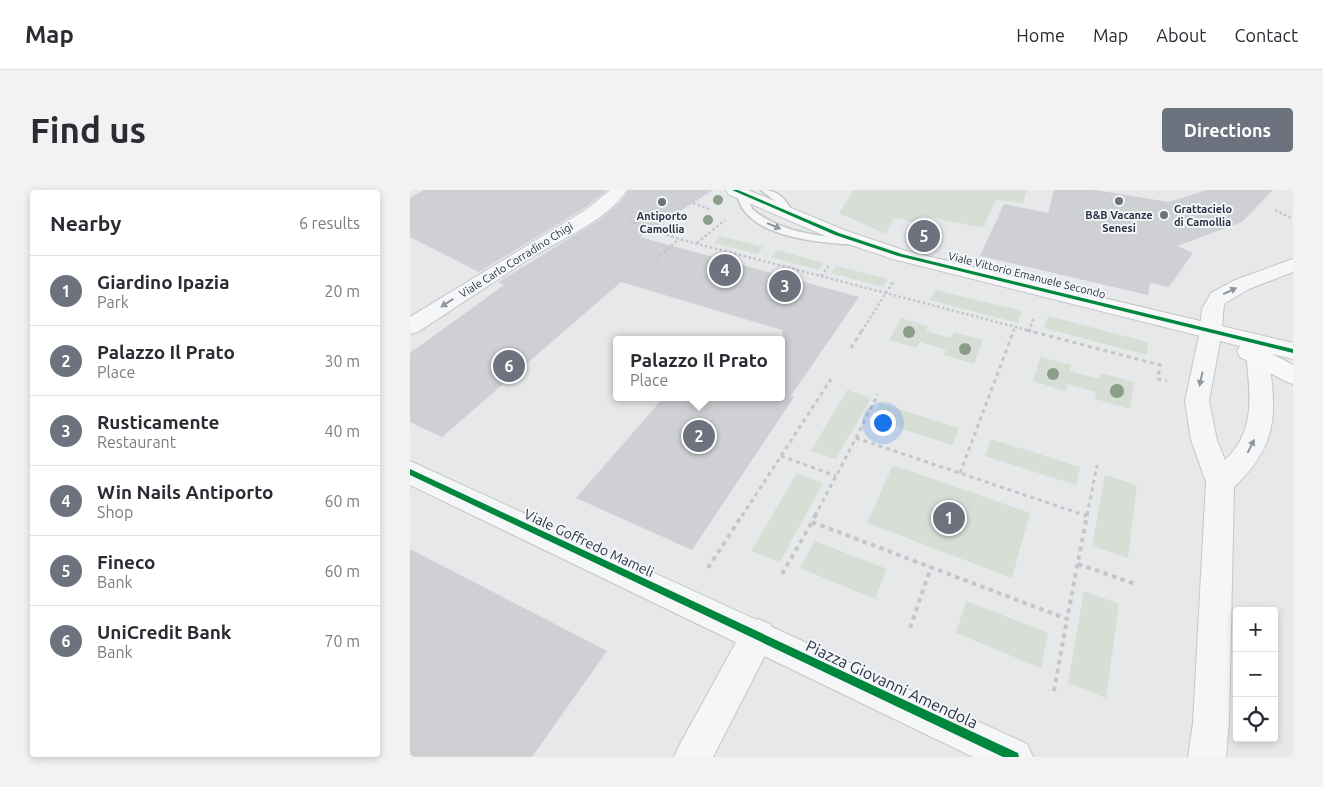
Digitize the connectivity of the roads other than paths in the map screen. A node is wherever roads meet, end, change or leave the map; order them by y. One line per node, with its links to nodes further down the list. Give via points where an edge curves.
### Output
1 (619, 190): 7 (street, Viale Carlo Corradino Chigi, one-way to 7, via 598,208)
2 (766, 190): 4 (lane, via 780,200)
3 (738, 192): 4 (main road, Viale Vittorio Emanuele Secondo); 5 (lane, one-way to 5, via 749,212 767,223 813,239)
4 (790, 215): 5 (main road, Viale Vittorio Emanuele Secondo)
5 (858, 242): 8 (main road, Viale Vittorio Emanuele Secondo)
6 (1293, 265): 8 (street, one-way to 6, via 1212,311 1219,297)
7 (410, 327)
8 (1211, 331): 9 (main road, Viale Vittorio Emanuele Secondo); 13 (street, one-way to 13, via 1197,401 1204,440)
9 (1257, 349): 10 (main road); 11 (main road); 13 (street, one-way to 9, via 1250,450 1260,422)
10 (1293, 351)
11 (1293, 375)
12 (410, 472): 14 (street, Viale Goffredo Mameli)
13 (1220, 482): 17 (street)
14 (758, 636): 15 (street); 16 (street, Piazza Giovanni Amendola)
15 (693, 757)
16 (1014, 757)
17 (1207, 757)

